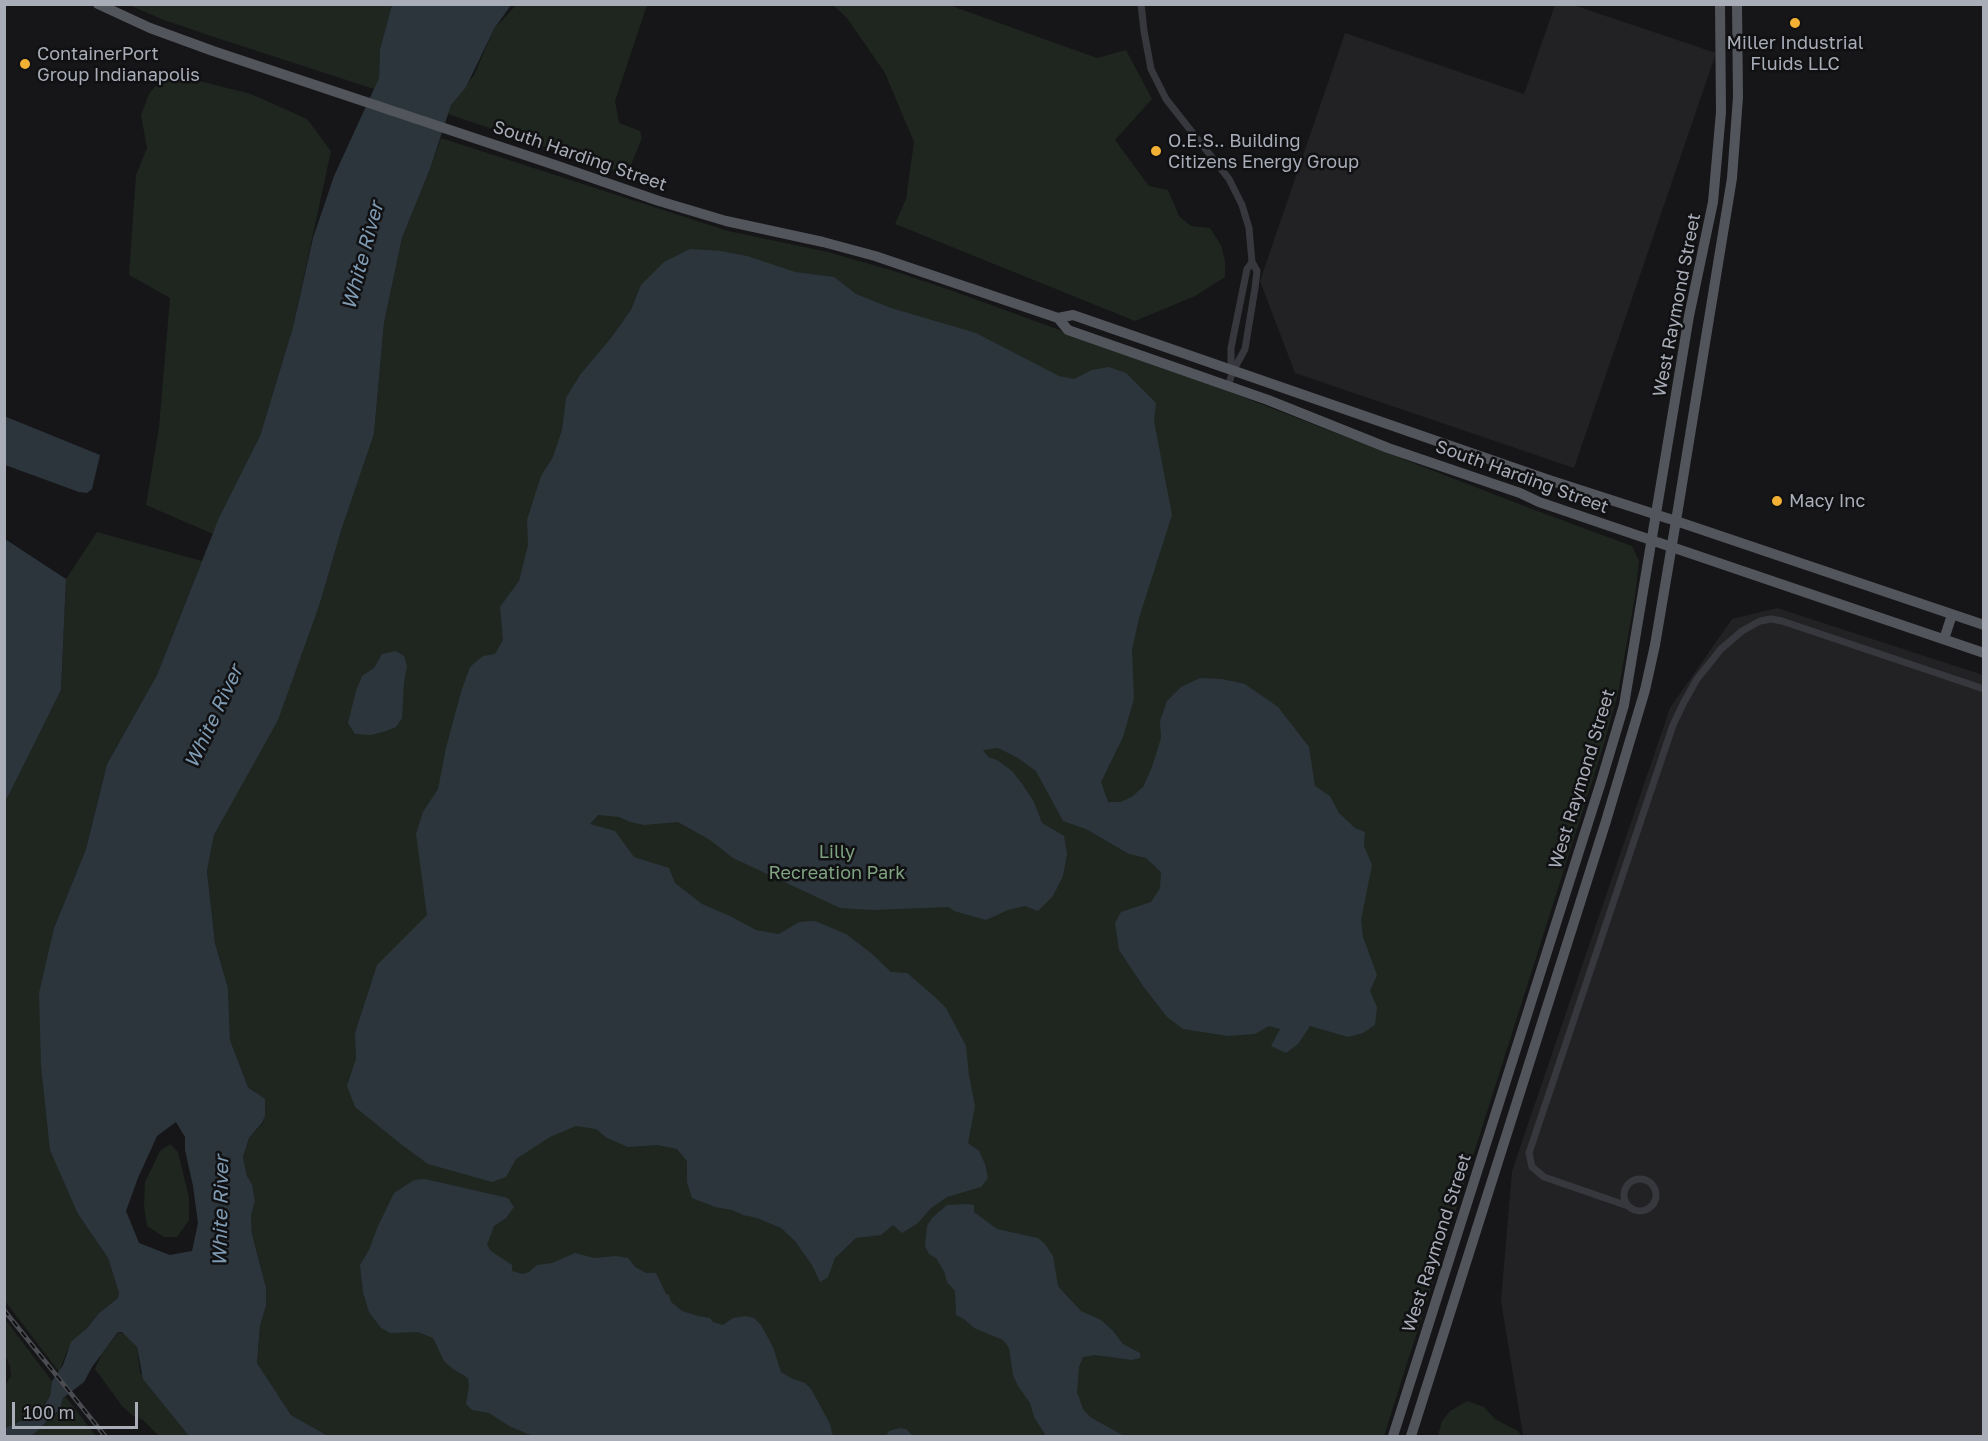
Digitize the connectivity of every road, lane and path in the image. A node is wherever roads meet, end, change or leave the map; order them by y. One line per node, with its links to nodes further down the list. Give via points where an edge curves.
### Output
1 (98, 4): 6 (main road, South Harding Street, via 184,41 692,212 906,265)
2 (1142, 4): 5 (street, via 1151,69 1166,99 1235,190 1249,228)
3 (1720, 4): 11 (main road, West Raymond Street, via 1721,112 1714,190)
4 (1737, 4): 12 (main road, West Raymond Street, via 1735,156)
5 (1252, 262): 7 (street, via 1247,269 1231,348); 7 (street, via 1257,271 1245,349)
6 (1058, 318): 7 (main road, South Harding Street, via 1073,315); 8 (main road, South Harding Street, via 1068,330)
7 (1233, 371): 8 (street); 9 (main road, South Harding Street)
8 (1228, 386): 10 (main road, South Harding Street)
9 (1482, 457): 10 (main road); 11 (main road, South Harding Street)
10 (1472, 476): 13 (main road, South Harding Street)
11 (1656, 514): 12 (main road, South Harding Street); 13 (main road, West Raymond Street)
12 (1676, 521): 14 (main road, West Raymond Street); 15 (main road, South Harding Street)
13 (1652, 540): 14 (main road, South Harding Street); 20 (main road, West Raymond Street, via 1616,733)
14 (1672, 547): 17 (main road, South Harding Street); 21 (main road, West Raymond Street, via 1635,728)
15 (1952, 615): 16 (main road, South Harding Street); 17 (main road)
16 (1983, 625)
17 (1944, 639): 18 (main road, South Harding Street)
18 (1983, 653)
19 (1983, 689): 23 (street, via 1771,619 1742,631 1721,649 1697,679 1673,725 1529,1153 1530,1163 1538,1174)
20 (1492, 1122): 21 (main road); 25 (main road, West Raymond Street)
21 (1509, 1127): 26 (main road, West Raymond Street)
22 (1623, 1194): 23 (street); 24 (street); 24 (street, via 1629,1182 1638,1178 1648,1180 1655,1191 1654,1201 1647,1209 1637,1211)
23 (1606, 1198): 24 (street)
24 (1628, 1206)
25 (1393, 1437)
26 (1411, 1437)

